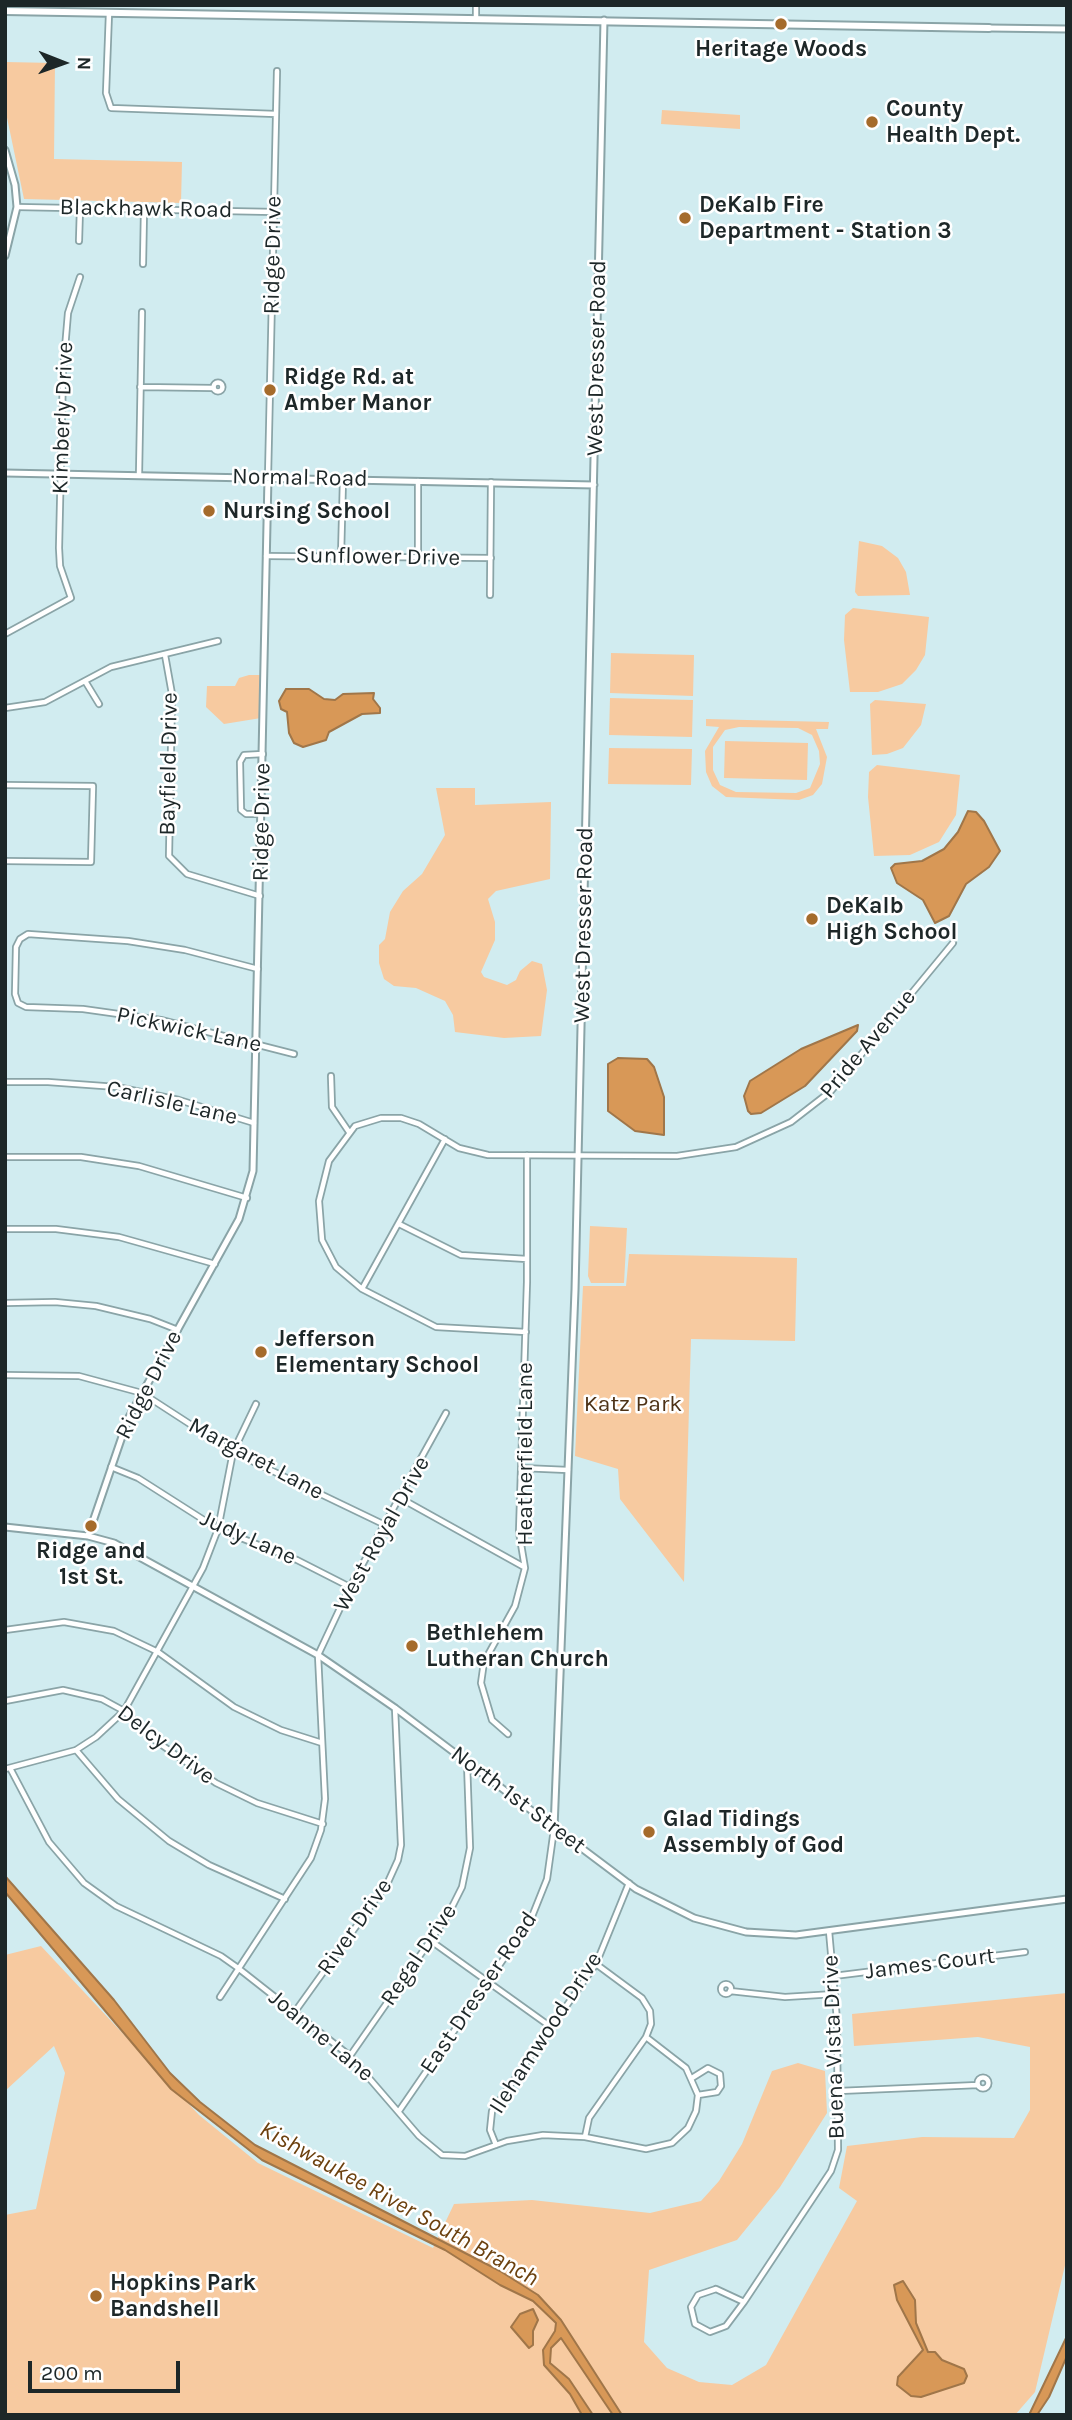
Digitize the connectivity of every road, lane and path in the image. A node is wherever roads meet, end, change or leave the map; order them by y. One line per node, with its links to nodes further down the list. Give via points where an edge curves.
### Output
1 (476, 5): 4 (street)
2 (5, 11): 3 (main road)
3 (109, 13): 4 (main road); 9 (street, via 107,101 114,110)
4 (476, 18): 5 (main road)
5 (604, 20): 6 (main road); 29 (street, West Dresser Road)
6 (989, 28): 7 (street)
7 (1067, 29)
8 (277, 71): 9 (street, Ridge Drive)
9 (276, 114): 14 (street, Ridge Drive)
10 (5, 150): 11 (street)
11 (16, 207): 12 (street, Blackhawk Road); 16 (street)
12 (80, 208): 13 (street, Blackhawk Road); 15 (street)
13 (144, 210): 14 (street, Blackhawk Road); 17 (street)
14 (275, 212): 25 (street, Ridge Drive)
15 (79, 241)
16 (5, 256)
17 (143, 264)
18 (80, 277): 23 (street, Kimberly Drive, via 65,327)
19 (142, 312): 20 (street)
20 (141, 387): 21 (street); 24 (street)
21 (213, 388)
22 (5, 473): 23 (street, Normal Road)
23 (61, 474): 24 (street, Normal Road); 35 (street, Kimberly Drive, via 59,560 71,598)
24 (139, 475): 25 (street, Normal Road)
25 (268, 477): 26 (street, Normal Road); 30 (street, Ridge Drive)
26 (342, 479): 27 (street, Normal Road); 31 (street)
27 (418, 481): 28 (street, Normal Road); 32 (street)
28 (491, 482): 29 (street, Normal Road); 33 (street)
29 (594, 485): 55 (street, West Dresser Road)
30 (266, 556): 31 (street, Sunflower Drive); 41 (street, Ridge Drive)
31 (341, 556): 32 (street, Sunflower Drive)
32 (418, 558): 33 (street, Sunflower Drive)
33 (491, 558): 34 (street)
34 (490, 595)
35 (5, 634)
36 (218, 641): 37 (street)
37 (165, 655): 38 (street, via 111,667); 45 (street, Bayfield Drive, via 172,694 169,856 187,874)
38 (85, 681): 39 (street); 40 (street, via 45,702)
39 (99, 704)
40 (5, 708)
41 (263, 754): 43 (street, Ridge Drive); 43 (street, via 244,755 240,762 241,810)
42 (5, 785): 44 (street, via 93,786 91,862)
43 (262, 814): 45 (street, Ridge Drive)
44 (5, 861)
45 (260, 896): 47 (street, Ridge Drive)
46 (953, 943): 55 (street, Pride Avenue, via 831,1091 776,1130 749,1143 700,1155)
47 (258, 969): 48 (street, Ridge Drive); 48 (street, Pickwick Lane, via 185,950 95,937 28,934 16,947 15,994 21,1006 83,1009 174,1023)
48 (256, 1044): 49 (street, Pickwick Lane); 52 (street, Ridge Drive)
49 (294, 1054)
50 (331, 1076): 53 (street, via 332,1107)
51 (5, 1082): 52 (street, Carlisle Lane, via 117,1087 190,1102)
52 (254, 1124): 58 (street, Ridge Drive, via 254,1165)
53 (349, 1132): 54 (street, Pride Avenue, via 363,1122 392,1118 419,1124); 63 (street, via 325,1171 318,1221 331,1258)
54 (445, 1139): 56 (street, Pride Avenue, via 478,1154); 59 (street)
55 (578, 1154): 56 (street, Pride Avenue); 74 (street, West Dresser Road)
56 (527, 1155): 61 (street, Heatherfield Lane)
57 (5, 1157): 58 (street, via 59,1156 130,1164)
58 (247, 1198): 62 (street, Ridge Drive)
59 (399, 1224): 61 (street, via 461,1255); 63 (street)
60 (5, 1229): 62 (street, via 56,1229 119,1237)
61 (527, 1259): 66 (street, Heatherfield Lane)
62 (215, 1265): 65 (street, Ridge Drive)
63 (362, 1289): 66 (street, via 436,1327)
64 (5, 1303): 65 (street, via 96,1307)
65 (178, 1330): 68 (street, Ridge Drive)
66 (526, 1332): 73 (street, Heatherfield Lane)
67 (5, 1375): 68 (street, Margaret Lane, via 79,1376)
68 (142, 1393): 71 (street, Margaret Lane); 72 (street, Ridge Drive)
69 (256, 1404): 71 (street)
70 (446, 1413): 75 (street, West Royal Drive)
71 (233, 1452): 76 (street, Margaret Lane); 78 (street)
72 (110, 1466): 78 (street, Judy Lane, via 155,1488); 79 (street, Ridge Drive)
73 (522, 1468): 74 (street); 80 (street, Heatherfield Lane, via 519,1532)
74 (568, 1470): 95 (street, West Dresser Road)
75 (400, 1498): 76 (street, West Royal Drive); 80 (street)
76 (385, 1525): 82 (street, West Royal Drive)
77 (5, 1527): 79 (street, North 1st Street)
78 (218, 1529): 81 (street); 82 (street, Judy Lane, via 298,1560)
79 (88, 1536): 81 (street, North 1st Street, via 124,1548)
80 (525, 1568): 89 (street, Heatherfield Lane, via 515,1606 491,1647 481,1682 492,1720)
81 (193, 1587): 84 (street); 85 (street, North 1st Street)
82 (351, 1587): 85 (street, West Royal Drive)
83 (5, 1630): 84 (street, via 80,1623 114,1630)
84 (158, 1652): 88 (street); 90 (street, via 234,1707)
85 (318, 1655): 87 (street, North 1st Street); 90 (street)
86 (5, 1701): 88 (street, Delcy Drive, via 45,1691 70,1691 102,1699)
87 (395, 1708): 92 (street, North 1st Street); 109 (street, River Drive, via 398,1860 388,1882)
88 (124, 1711): 91 (street); 94 (street, Delcy Drive, via 156,1741 216,1783 257,1803)
89 (508, 1734)
90 (322, 1743): 94 (street)
91 (76, 1750): 93 (street); 97 (street, via 118,1799 169,1841 218,1870)
92 (467, 1762): 95 (street, North 1st Street); 100 (street, Regal Drive, via 470,1836 466,1873 454,1906)
93 (8, 1769): 103 (street, Joanne Lane, via 49,1842 84,1882 116,1906)
94 (323, 1824): 97 (street, via 311,1858)
95 (554, 1829): 96 (street, North 1st Street); 105 (street, East Dresser Road, via 551,1865 539,1903)
96 (629, 1883): 99 (street, North 1st Street, via 673,1910 714,1925 771,1934); 102 (street, Ilehamwood Drive)
97 (285, 1899): 103 (street)
98 (1067, 1899): 99 (street, North 1st Street)
99 (828, 1931): 104 (street, Buena Vista Drive)
100 (431, 1941): 105 (street); 112 (street, Regal Drive)
101 (1025, 1952): 104 (street, James Court)
102 (596, 1964): 110 (street, Ilehamwood Drive); 111 (street, via 646,2003 651,2020)
103 (238, 1968): 108 (street); 109 (street, Joanne Lane)
104 (834, 1976): 107 (street, Buena Vista Drive)
105 (487, 1983): 110 (street); 117 (street, East Dresser Road)
106 (730, 1991): 107 (street, via 785,1997)
107 (835, 1994): 115 (street, Buena Vista Drive)
108 (220, 1997)
109 (294, 2013): 112 (street, Joanne Lane)
110 (551, 2027): 119 (street, Ilehamwood Drive, via 492,2111 490,2130)
111 (646, 2037): 113 (street, via 681,2062); 118 (street, via 589,2118)
112 (350, 2056): 117 (street, Joanne Lane)
113 (692, 2078): 116 (street); 116 (street, via 708,2068 720,2074 717,2092)
114 (978, 2085): 115 (street)
115 (839, 2091): 120 (street, Buena Vista Drive, via 839,2143 834,2163)
116 (698, 2095): 118 (street, Joanne Lane, via 688,2128 662,2147)
117 (399, 2111): 119 (street, Joanne Lane, via 426,2144 442,2155 465,2156)
118 (585, 2137): 119 (street, Joanne Lane, via 542,2135)
119 (496, 2145)
120 (744, 2302): 120 (street, Buena Vista Drive, via 719,2331 702,2329 691,2316 695,2298 706,2290 720,2290)

